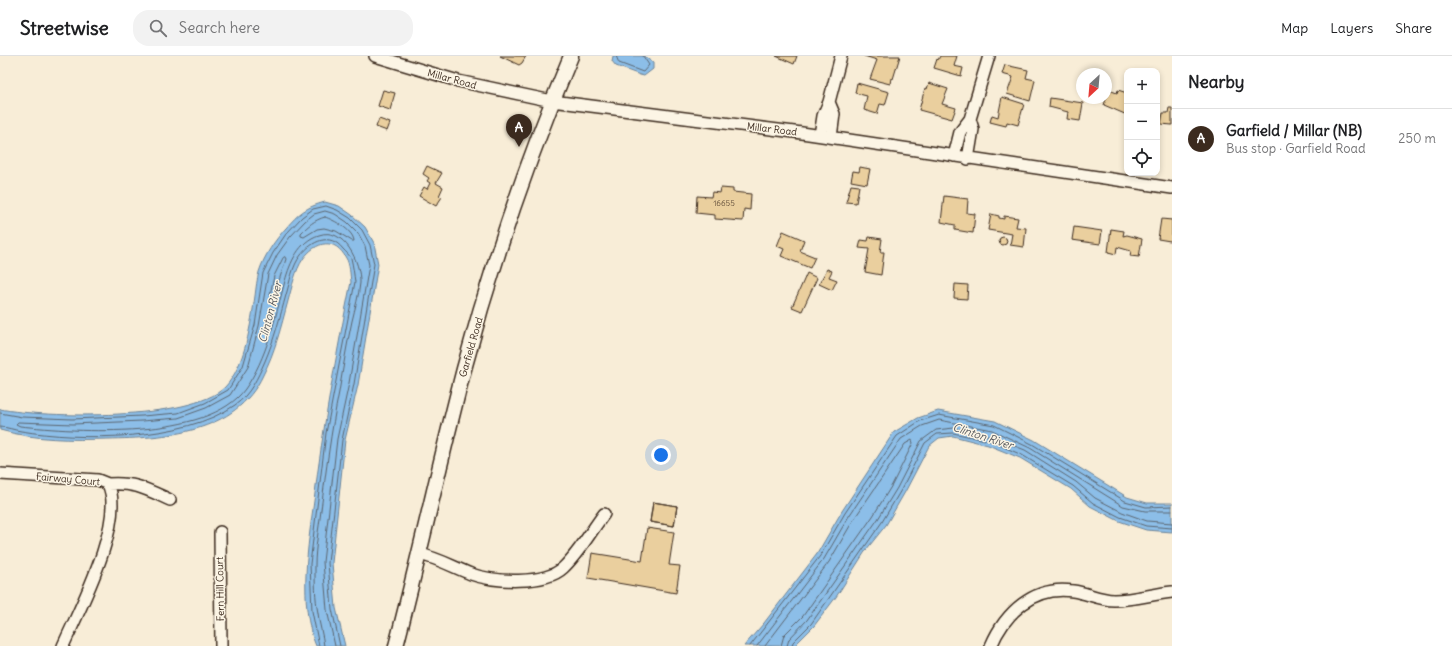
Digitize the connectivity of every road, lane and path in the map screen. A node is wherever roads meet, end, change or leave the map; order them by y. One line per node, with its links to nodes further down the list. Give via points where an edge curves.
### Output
1 (375, 56): 5 (street, Millar Road, via 440,76)
2 (571, 56): 5 (main road, Garfield Road)
3 (841, 56): 6 (street)
4 (989, 56): 7 (street)
5 (552, 101): 8 (street, Millar Road); 18 (main road, Garfield Road, via 493,269 478,320)
6 (829, 102): 8 (street); 9 (street, via 834,114)
7 (970, 119): 10 (street, via 960,132); 11 (street, via 973,129)
8 (820, 135): 9 (street, Millar Road)
9 (831, 137): 10 (street, Millar Road)
10 (954, 156): 11 (street, Millar Road)
11 (968, 159): 12 (street, Millar Road)
12 (1172, 188)
13 (0, 474): 14 (street, Fairway Court, via 89,479)
14 (108, 484): 15 (street, via 135,484); 20 (street, Fairway Court, via 112,506 103,552)
15 (170, 500)
16 (604, 514): 18 (street, via 563,568 551,575 535,579 512,580 472,574 433,557)
17 (220, 532): 21 (street, Fern Hill Court)
18 (419, 554): 22 (main road, Garfield Road)
19 (1172, 592): 23 (street, via 1114,600 1070,591 1053,592 1032,598 1007,617)
20 (63, 646)
21 (221, 646)
22 (396, 646)
23 (991, 646)

